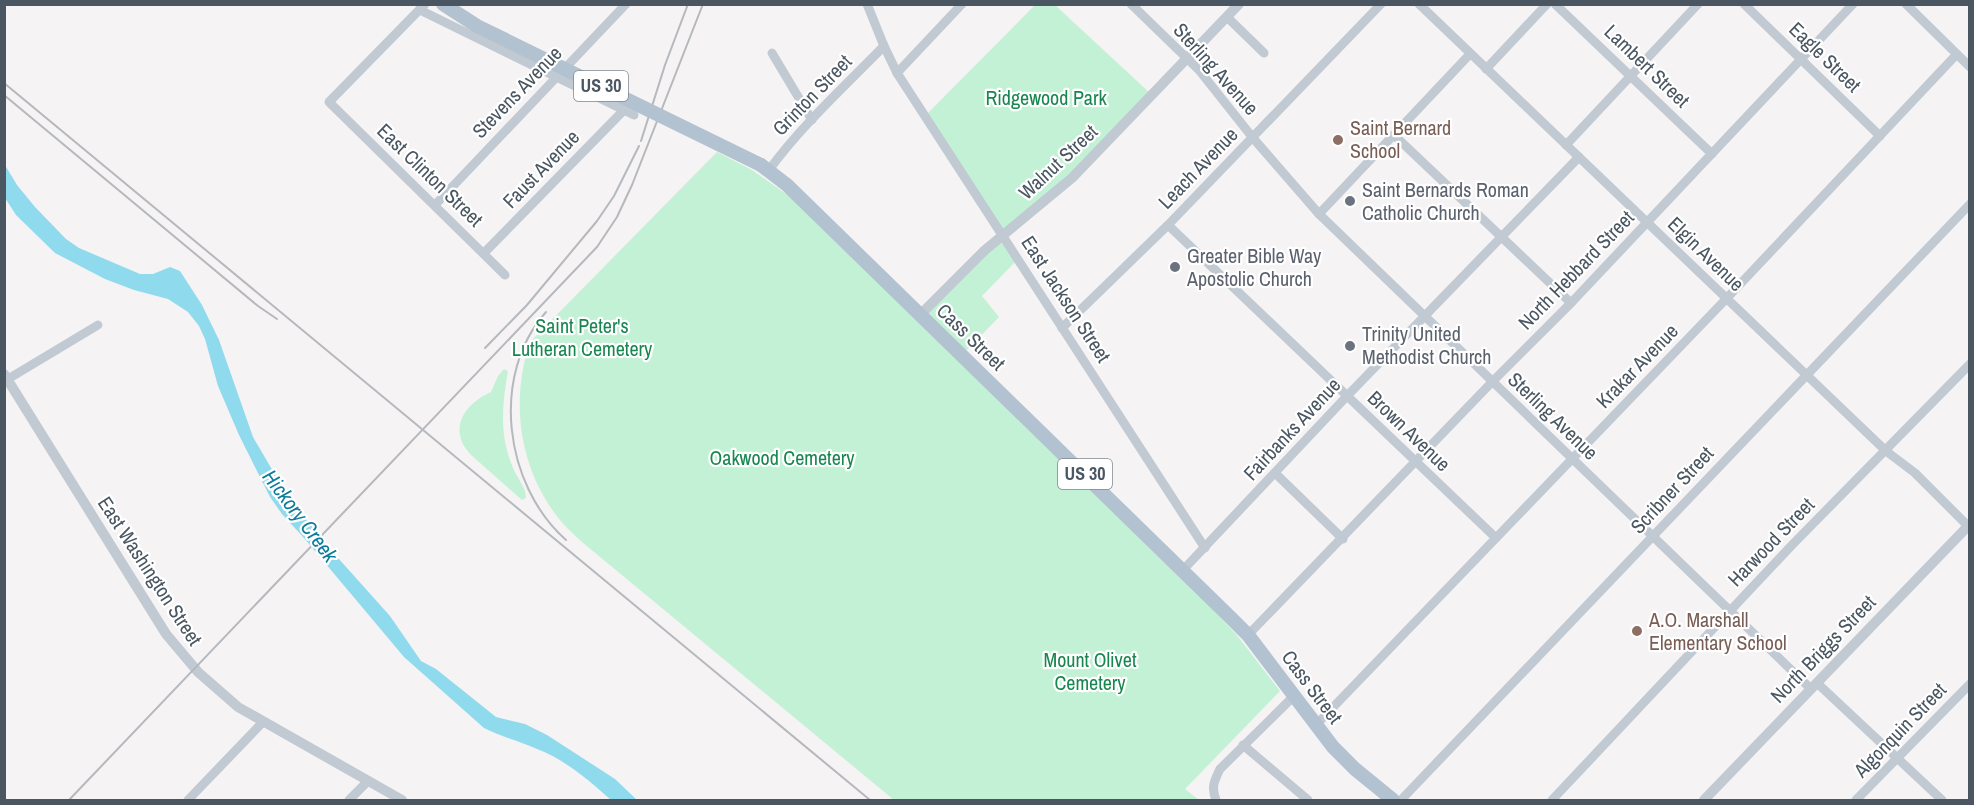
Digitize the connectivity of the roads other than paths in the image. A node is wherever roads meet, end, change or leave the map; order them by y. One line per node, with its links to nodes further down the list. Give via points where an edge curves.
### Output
1 (443, 4): 38 (main road, Cass Street / US 30, bridge, via 477,26)
2 (626, 4): 28 (street, Stevens Avenue)
3 (867, 4): 17 (street, East Jackson Street)
4 (962, 4): 26 (street)
5 (1131, 4): 22 (street, Sterling Avenue)
6 (1239, 4): 16 (street, Walnut Street)
7 (1381, 4): 34 (street, Leach Avenue)
8 (1419, 4): 20 (street, Elgin Avenue)
9 (1547, 4): 25 (street)
10 (1555, 4): 27 (street, Lambert Street)
11 (1698, 4): 27 (street)
12 (1744, 4): 23 (street, Eagle Street)
13 (1853, 4): 23 (street, North Hebbard Street)
14 (1906, 4): 21 (street)
15 (422, 7): 28 (street); 40 (street, East Clinton Street, via 329,102)
16 (1227, 17): 19 (street); 22 (street, Walnut Street)
17 (884, 46): 26 (street, East Jackson Street); 31 (street, Grinton Street)
18 (772, 53): 31 (street)
19 (1264, 53)
20 (1470, 54): 25 (street, Elgin Avenue); 32 (street)
21 (1956, 55): 24 (street); 33 (street, Krakar Avenue)
22 (1187, 58): 34 (street, Sterling Avenue); 44 (street, Walnut Street, via 1072,178)
23 (1802, 59): 33 (street, Eagle Street); 36 (street, North Hebbard Street)
24 (1970, 67)
25 (1486, 69): 35 (street, Elgin Avenue)
26 (897, 72): 44 (street, East Jackson Street)
27 (1630, 75): 35 (street); 36 (street, Lambert Street)
28 (557, 77): 29 (street); 40 (street, Stevens Avenue)
29 (624, 110): 30 (street); 46 (street, Faust Avenue)
30 (634, 115)
31 (812, 120): 38 (street, Grinton Street)
32 (1394, 135): 41 (street); 45 (street)
33 (1880, 136): 48 (street, Krakar Avenue)
34 (1253, 138): 41 (street, Sterling Avenue); 43 (street, Leach Avenue)
35 (1566, 145): 37 (street, Elgin Avenue)
36 (1712, 154): 42 (street, North Hebbard Street)
37 (1579, 158): 42 (street, Elgin Avenue); 45 (street, Fairbanks Avenue)
38 (765, 168): 50 (main road, Cass Street / US 30, via 788,185)
39 (1970, 204): 55 (street, Scribner Street)
40 (435, 205): 46 (street, East Clinton Street)
41 (1319, 214): 51 (street, Sterling Avenue)
42 (1647, 222): 48 (street, Elgin Avenue); 49 (street, North Hebbard Street)
43 (1168, 225): 53 (street, Leach Avenue); 58 (street, Brown Avenue)
44 (1004, 235): 50 (street, Walnut Street); 53 (street, East Jackson Street)
45 (1501, 238): 49 (street); 51 (street, Fairbanks Avenue)
46 (484, 253): 47 (street, East Clinton Street)
47 (505, 275)
48 (1727, 298): 55 (street, Elgin Avenue); 60 (street, Krakar Avenue)
49 (1571, 303): 57 (street, North Hebbard Street)
50 (921, 314): 68 (main road, Cass Street / US 30)
51 (1425, 316): 57 (street, Sterling Avenue); 58 (street, Fairbanks Avenue)
52 (98, 325): 56 (street)
53 (1062, 328): 67 (street, East Jackson Street)
54 (1970, 364): 59 (street, Harwood Street)
55 (1807, 373): 59 (street, Elgin Avenue); 64 (street, Scribner Street)
56 (6, 378): 74 (street, East Washington Street, via 166,634 218,691)
57 (1492, 382): 60 (street, Sterling Avenue); 61 (street, North Hebbard Street)
58 (1347, 396): 61 (street, Brown Avenue); 62 (street, Fairbanks Avenue)
59 (1886, 451): 63 (street, Elgin Avenue, via 1915,473); 69 (street, Harwood Street)
60 (1572, 459): 64 (street, Sterling Avenue); 65 (street, Krakar Avenue)
61 (1416, 462): 65 (street, Brown Avenue); 66 (street, North Hebbard Street)
62 (1275, 473): 66 (street); 67 (street, Fairbanks Avenue)
63 (1969, 526): 72 (street, North Briggs Street)
64 (1653, 536): 69 (street, Sterling Avenue); 85 (street, Scribner Street)
65 (1496, 538): 75 (street, Krakar Avenue)
66 (1343, 539): 70 (street, North Hebbard Street)
67 (1205, 548): 68 (street, Fairbanks Avenue)
68 (1183, 570): 70 (main road, Cass Street / US 30)
69 (1730, 611): 72 (street, Sterling Avenue); 86 (street, Harwood Street)
70 (1248, 635): 73 (main road, Cass Street / US 30)
71 (1970, 684): 77 (street, Algonquin Street)
72 (1814, 686): 77 (street, Sterling Avenue); 87 (street, North Briggs Street)
73 (1294, 696): 75 (main road, Cass Street / US 30); 76 (street)
74 (263, 723): 78 (street, East Washington Street); 80 (street)
75 (1316, 725): 84 (main road, Cass Street / US 30, via 1355,769)
76 (1243, 745): 79 (street, via 1220,770 1214,781); 83 (street)
77 (1897, 758): 88 (street, Algonquin Street); 89 (street, Sterling Avenue)
78 (367, 782): 81 (street); 82 (street, East Washington Street)
79 (1214, 796)
80 (188, 801)
81 (349, 801)
82 (402, 801)
83 (1308, 801)
84 (1393, 801)
85 (1401, 801)
86 (1552, 801)
87 (1704, 801)
88 (1856, 801)
89 (1942, 801)

